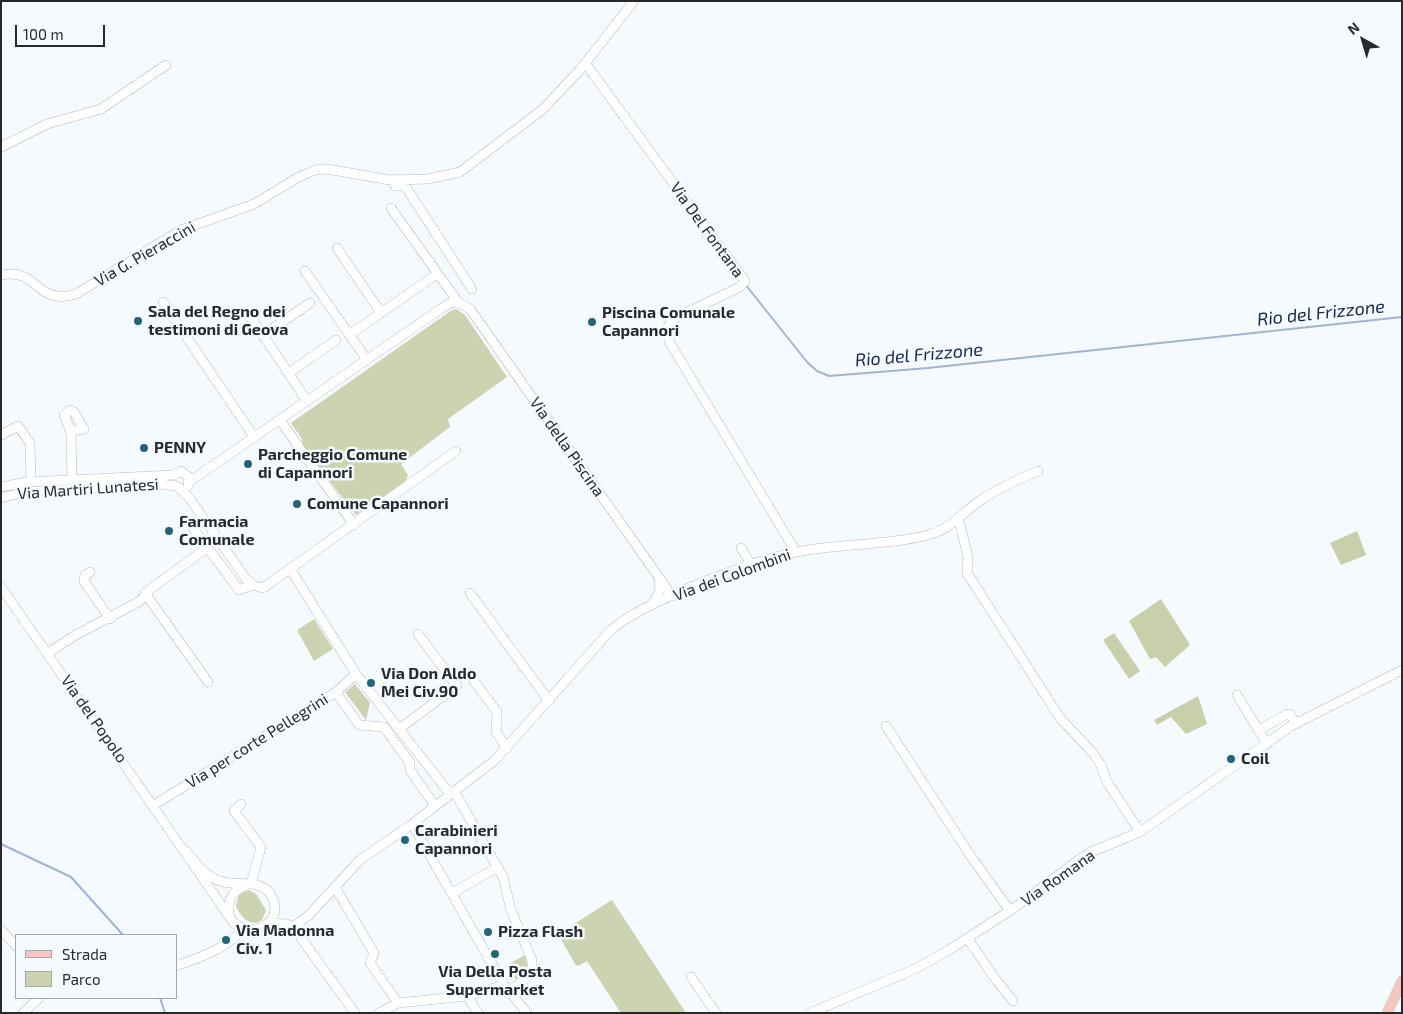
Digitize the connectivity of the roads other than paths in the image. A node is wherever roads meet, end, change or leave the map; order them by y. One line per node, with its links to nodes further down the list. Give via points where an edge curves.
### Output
1 (634, 1): 2 (street, Via G. Pieraccini)
2 (585, 63): 5 (street, Via G. Pieraccini, via 542,110 460,172 428,179); 46 (street, Via Del Fontana, via 743,284 675,318 666,330 670,343)
3 (166, 65): 4 (street, via 101,110 47,124)
4 (1, 147)
5 (394, 180): 10 (street, Via G. Pieraccini, via 315,170 254,204 181,230 76,294 53,296 22,275); 11 (street, via 395,186 407,189)
6 (391, 208): 9 (street)
7 (337, 248): 15 (street)
8 (305, 271): 18 (street)
9 (437, 274): 13 (street); 15 (street)
10 (1, 275)
11 (472, 289)
12 (163, 302): 26 (street)
13 (458, 302): 20 (street, Via Martiri Lunatesi, via 450,303); 49 (street, Via della Piscina, via 470,309)
14 (310, 303): 17 (street)
15 (381, 313): 18 (street)
16 (249, 314): 17 (street)
17 (263, 335): 21 (street)
18 (349, 335): 20 (street)
19 (336, 340): 21 (street)
20 (367, 360): 22 (street, Via Martiri Lunatesi)
21 (289, 373): 22 (street)
22 (307, 401): 23 (street, Via Martiri Lunatesi)
23 (280, 420): 26 (street, Via Martiri Lunatesi); 43 (street)
24 (70, 431): 32 (street)
25 (1, 435): 33 (street, via 18,426 30,443)
26 (254, 437): 28 (street, Via Martiri Lunatesi)
27 (456, 451): 43 (street)
28 (204, 470): 30 (street, Via Martiri Lunatesi); 35 (street, Via Martiri Lunatesi)
29 (1038, 471): 42 (street, Via dei Colombini, via 996,490)
30 (186, 473): 31 (street, Via Martiri Lunatesi, via 181,471); 35 (street)
31 (174, 475): 32 (street, Via Martiri Lunatesi); 36 (street, Via Martiri Lunatesi, via 173,481)
32 (72, 480): 33 (street, Via Martiri Lunatesi)
33 (31, 482): 34 (street, Via Martiri Lunatesi)
34 (13, 483): 37 (street, Via Martiri Lunatesi); 38 (street)
35 (189, 483): 36 (street, Via Martiri Lunatesi, via 184,487); 40 (street)
36 (177, 486): 38 (street, Via Martiri Lunatesi, via 160,484); 40 (street)
37 (1, 487)
38 (14, 493): 39 (street, Via Martiri Lunatesi)
39 (1, 498)
40 (190, 499): 41 (street)
41 (203, 518): 44 (street, via 194,528); 51 (street)
42 (956, 521): 46 (street, Via dei Colombini, via 928,535); 78 (street, via 960,524 968,558 967,573 979,594 1060,718 1101,765 1106,780)
43 (354, 525): 48 (street)
44 (207, 548): 51 (street, via 236,588); 54 (street)
45 (741, 548): 47 (street)
46 (796, 552): 47 (street, Via dei Colombini)
47 (752, 566): 55 (street, Via dei Colombini)
48 (291, 570): 51 (street, via 263,588); 61 (street)
49 (656, 571): 55 (street, Via della Piscina); 56 (street, via 660,590)
50 (90, 572): 57 (street, via 84,581)
51 (253, 586)
52 (1, 587): 59 (street, Via del Popolo)
53 (470, 592): 66 (street)
54 (145, 593): 57 (street, via 140,602); 63 (street)
55 (672, 596): 56 (street, Via dei Colombini)
56 (652, 606): 66 (street, Via dei Colombini, via 616,625)
57 (110, 619): 59 (street, via 74,636)
58 (418, 634): 69 (street, via 457,686)
59 (48, 654): 75 (street, Via del Popolo)
60 (1401, 670): 67 (street, Via Romana)
61 (356, 674): 64 (street, Via per corte Pellegrini); 69 (street)
62 (474, 680): 72 (street, via 498,712 496,732)
63 (208, 682)
64 (336, 692): 75 (street, Via per corte Pellegrini); 76 (street, via 359,725 384,727)
65 (1237, 695): 70 (street)
66 (549, 702): 72 (street, Via dei Colombini)
67 (1296, 724): 70 (street, via 1287,714); 71 (street, Via Romana)
68 (886, 726): 85 (street)
69 (399, 729): 73 (street)
70 (1259, 730): 71 (street)
71 (1267, 744): 78 (street, Via Romana)
72 (507, 748): 73 (street, Via dei Colombini)
73 (452, 792): 76 (street, Via dei Colombini); 80 (street)
74 (241, 804): 81 (street, via 234,811 261,846)
75 (154, 805): 79 (street, Via del Popolo)
76 (435, 806): 77 (street, Via dei Colombini)
77 (412, 824): 82 (street, Via dei Colombini, via 360,860); 83 (street)
78 (1140, 832): 85 (street, Via Romana, via 1091,852)
79 (186, 851): 81 (street, Via del Popolo, via 206,874 222,882); 86 (street, Via del Popolo)
80 (498, 867): 83 (street); 96 (street, via 516,924 534,966 532,973)
81 (249, 884): 84 (street, Via del Popolo, via 268,891); 86 (street, via 238,888 230,897)
82 (335, 887): 88 (street, Via dei Colombini, via 309,915); 100 (street, via 374,953 370,964)
83 (452, 893): 96 (street)
84 (274, 905): 87 (street); 88 (street, Via del Popolo)
85 (1010, 911): 91 (street, Via Romana)
86 (229, 914): 89 (street, Via del Popolo, via 233,922)
87 (268, 924): 88 (street); 89 (street, via 255,930)
88 (290, 925): 102 (street)
89 (243, 929): 93 (street, via 227,944)
90 (1, 930): 92 (street)
91 (968, 939): 99 (street); 107 (street, Via Romana, via 915,969)
92 (15, 945)
93 (178, 965)
94 (691, 977): 106 (street)
95 (1402, 981): 108 (main road)
96 (507, 988): 97 (street); 105 (street)
97 (467, 996): 100 (street); 104 (street)
98 (38, 999): 101 (street)
99 (1013, 1001)
100 (398, 1003): 103 (street)
101 (23, 1013)
102 (355, 1013)
103 (379, 1013)
104 (478, 1013)
105 (527, 1013)
106 (716, 1013)
107 (810, 1013)
108 (1387, 1013)

